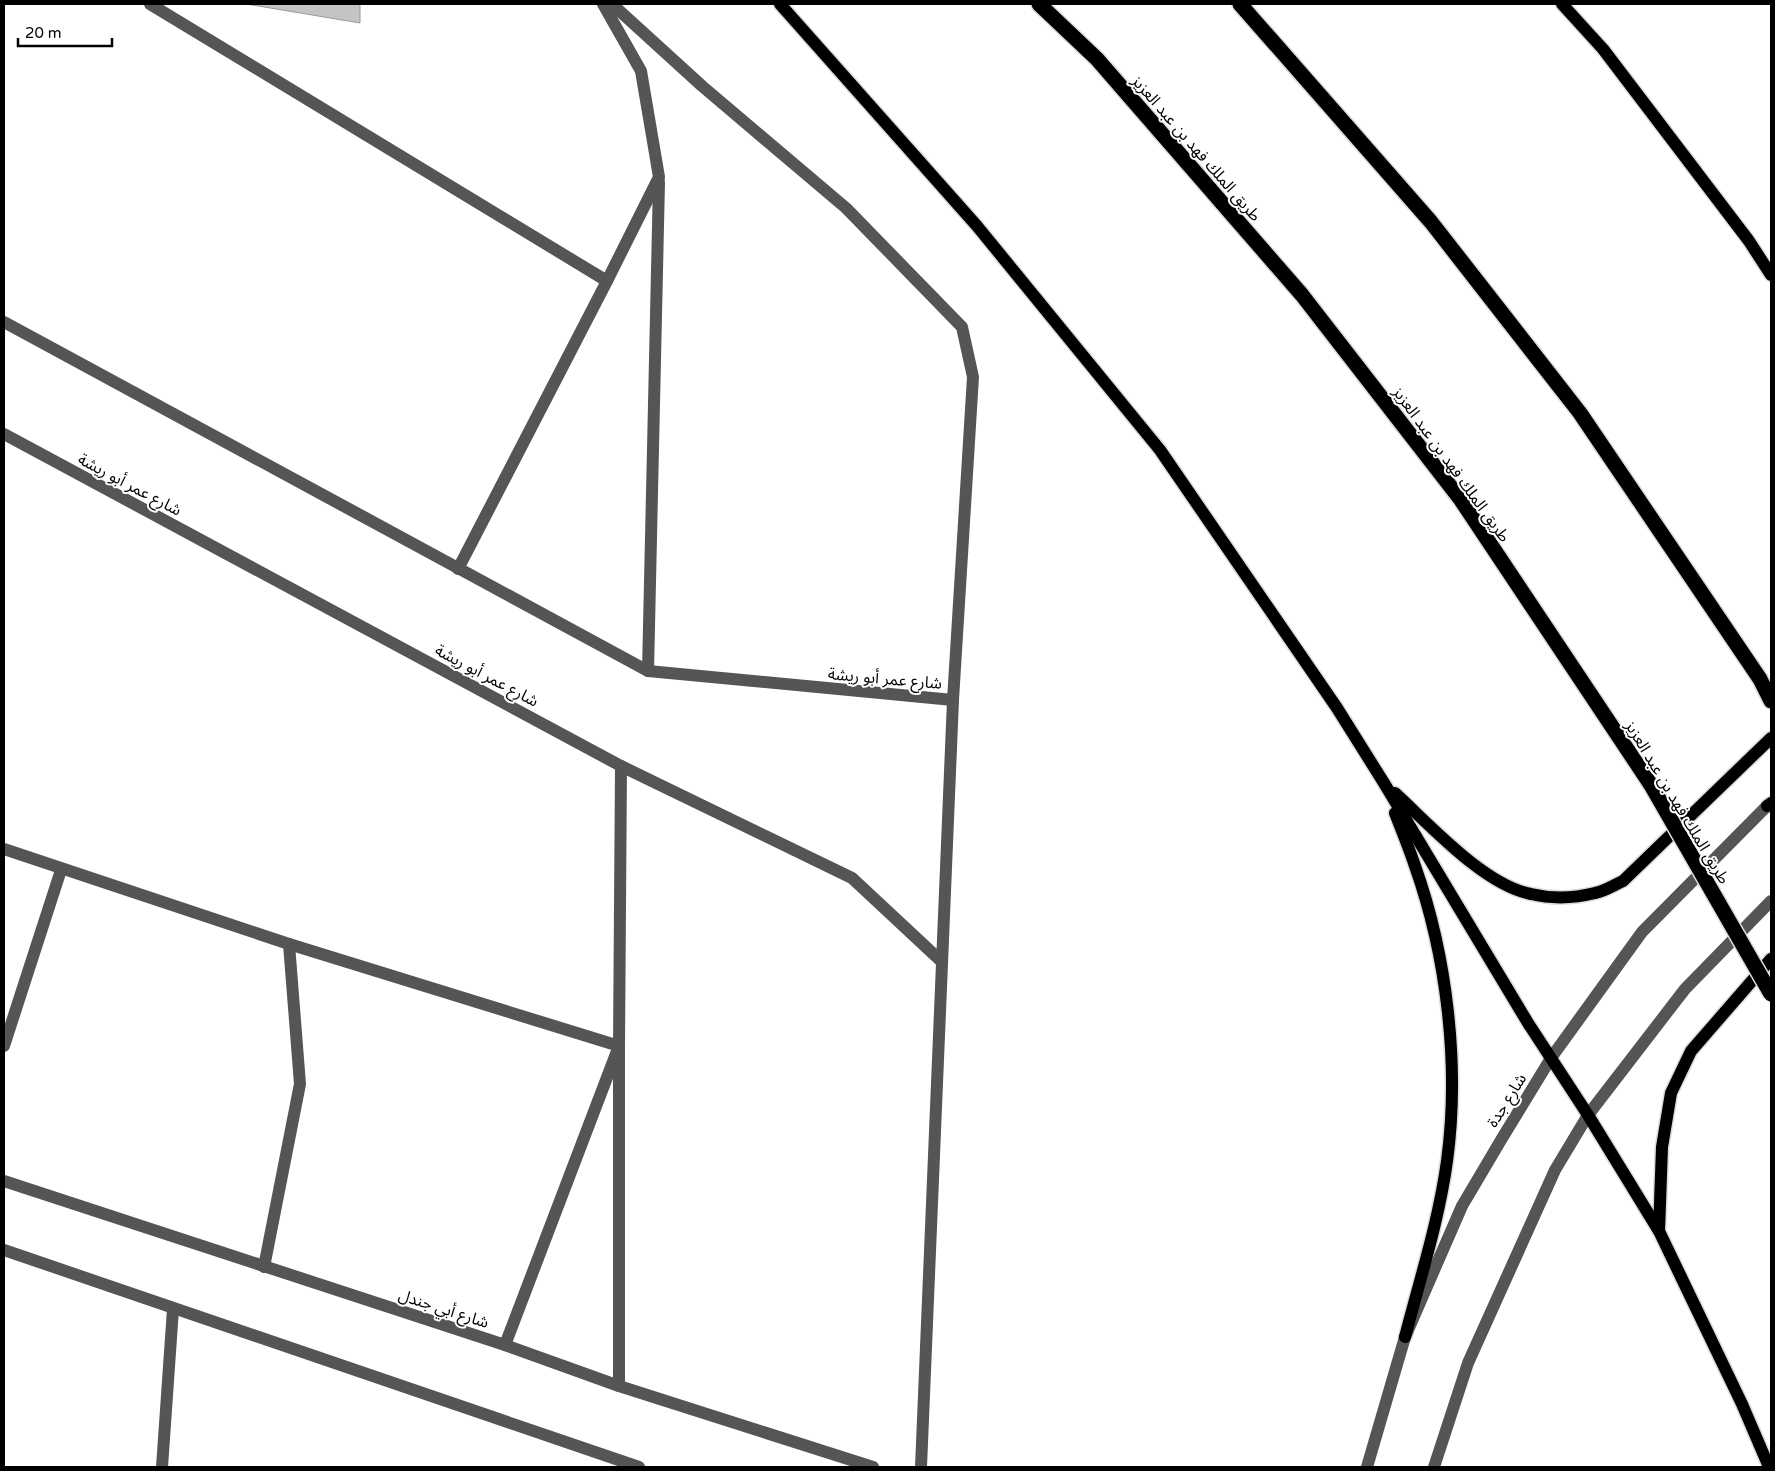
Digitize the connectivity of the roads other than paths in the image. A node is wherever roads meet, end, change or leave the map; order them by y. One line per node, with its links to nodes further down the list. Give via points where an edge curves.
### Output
1 (150, 4): 12 (street)
2 (603, 4): 8 (street, via 641,71)
3 (612, 4): 17 (street, via 702,86 846,208 962,327 973,377)
4 (780, 4): 21 (main road, via 977,226 1160,450)
5 (1039, 4): 29 (highway, طريق الملك فهد بن عبد العزيز, bridge, via 1097,59 1302,295 1461,500 1651,785)
6 (1240, 4): 18 (highway, via 1430,222 1580,413)
7 (1562, 4): 9 (main road, via 1602,49)
8 (659, 177): 12 (street); 16 (street)
9 (1748, 241): 10 (main road); 11 (main road)
10 (1771, 259)
11 (1771, 275)
12 (607, 281): 15 (street)
13 (4, 322): 15 (street, شارع عمر أبو ريشة)
14 (4, 434): 20 (street, شارع عمر أبو ريشة)
15 (458, 569): 16 (street, شارع عمر أبو ريشة)
16 (648, 672): 17 (street, شارع عمر أبو ريشة)
17 (953, 700): 28 (street)
18 (1771, 700)
19 (1771, 738): 21 (main road, via 1623,881 1597,893 1569,898 1530,894 1476,867)
20 (622, 766): 28 (street, شارع عمر أبو ريشة, via 852,878); 31 (street)
21 (1384, 782): 32 (main road); 39 (main road, via 1416,867 1432,922 1446,995 1451,1056 1452,1108 1447,1160)
22 (1769, 804): 32 (street, شارع جدة, via 1642,932)
23 (4, 850): 24 (street)
24 (61, 870): 26 (street); 30 (street)
25 (1771, 901): 33 (street, via 1685,989)
26 (288, 944): 31 (street); 37 (street, via 300,1084)
27 (1771, 959): 35 (main road, via 1691,1051 1671,1093 1662,1147)
28 (941, 961): 45 (street)
29 (1771, 994)
30 (4, 1046)
31 (619, 1046): 40 (street); 41 (street)
32 (1551, 1058): 33 (main road); 39 (street, شارع جدة, via 1462,1206)
33 (1588, 1115): 35 (main road); 47 (street, via 1555,1170 1468,1363)
34 (4, 1181): 37 (street, شارع أبي جندل)
35 (1659, 1230): 48 (main road)
36 (4, 1250): 38 (street)
37 (264, 1267): 40 (street, شارع أبي جندل)
38 (173, 1309): 42 (street); 43 (street)
39 (1405, 1337): 46 (street, شارع جدة)
40 (505, 1345): 41 (street, شارع أبي جندل)
41 (619, 1386): 44 (street, شارع أبي جندل)
42 (162, 1467)
43 (639, 1467)
44 (874, 1467)
45 (921, 1467)
46 (1367, 1467)
47 (1434, 1467)
48 (1769, 1467)

